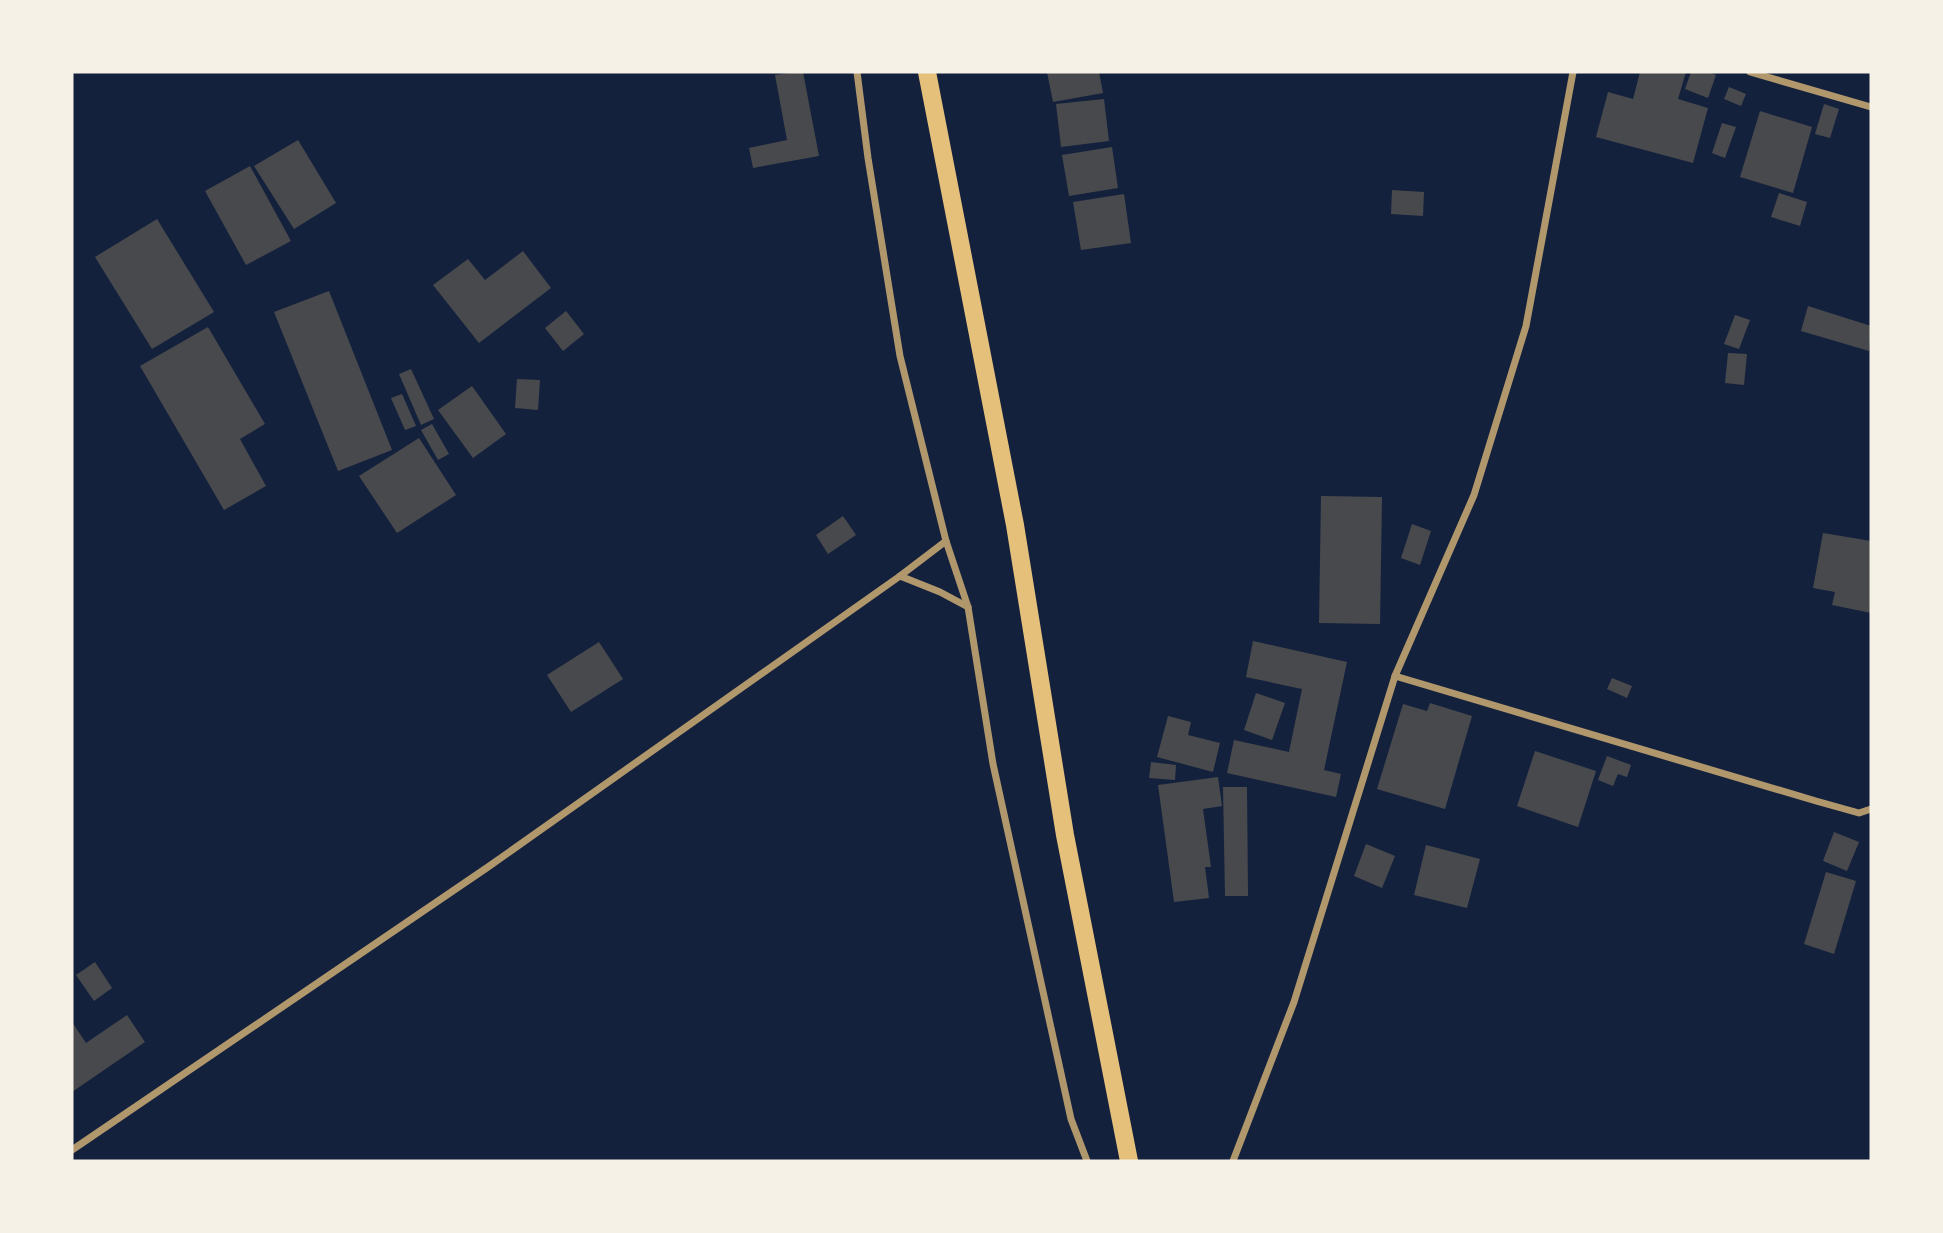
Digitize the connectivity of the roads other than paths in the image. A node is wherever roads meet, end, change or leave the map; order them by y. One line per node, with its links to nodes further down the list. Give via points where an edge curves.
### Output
1 (857, 72): 6 (street, via 900,356)
2 (927, 72): 13 (main road, via 1016,525 1065,835)
3 (1573, 72): 9 (street, via 1526,326 1474,495)
4 (1750, 72): 5 (street)
5 (1871, 107)
6 (946, 541): 7 (street); 8 (street)
7 (900, 576): 8 (street); 11 (street, via 488,867)
8 (968, 607): 12 (street, via 993,764 1071,1119)
9 (1395, 676): 10 (street, via 1858,813); 14 (street, via 1294,1002)
10 (1871, 809)
11 (72, 1150)
12 (1087, 1161)
13 (1129, 1161)
14 (1233, 1161)

